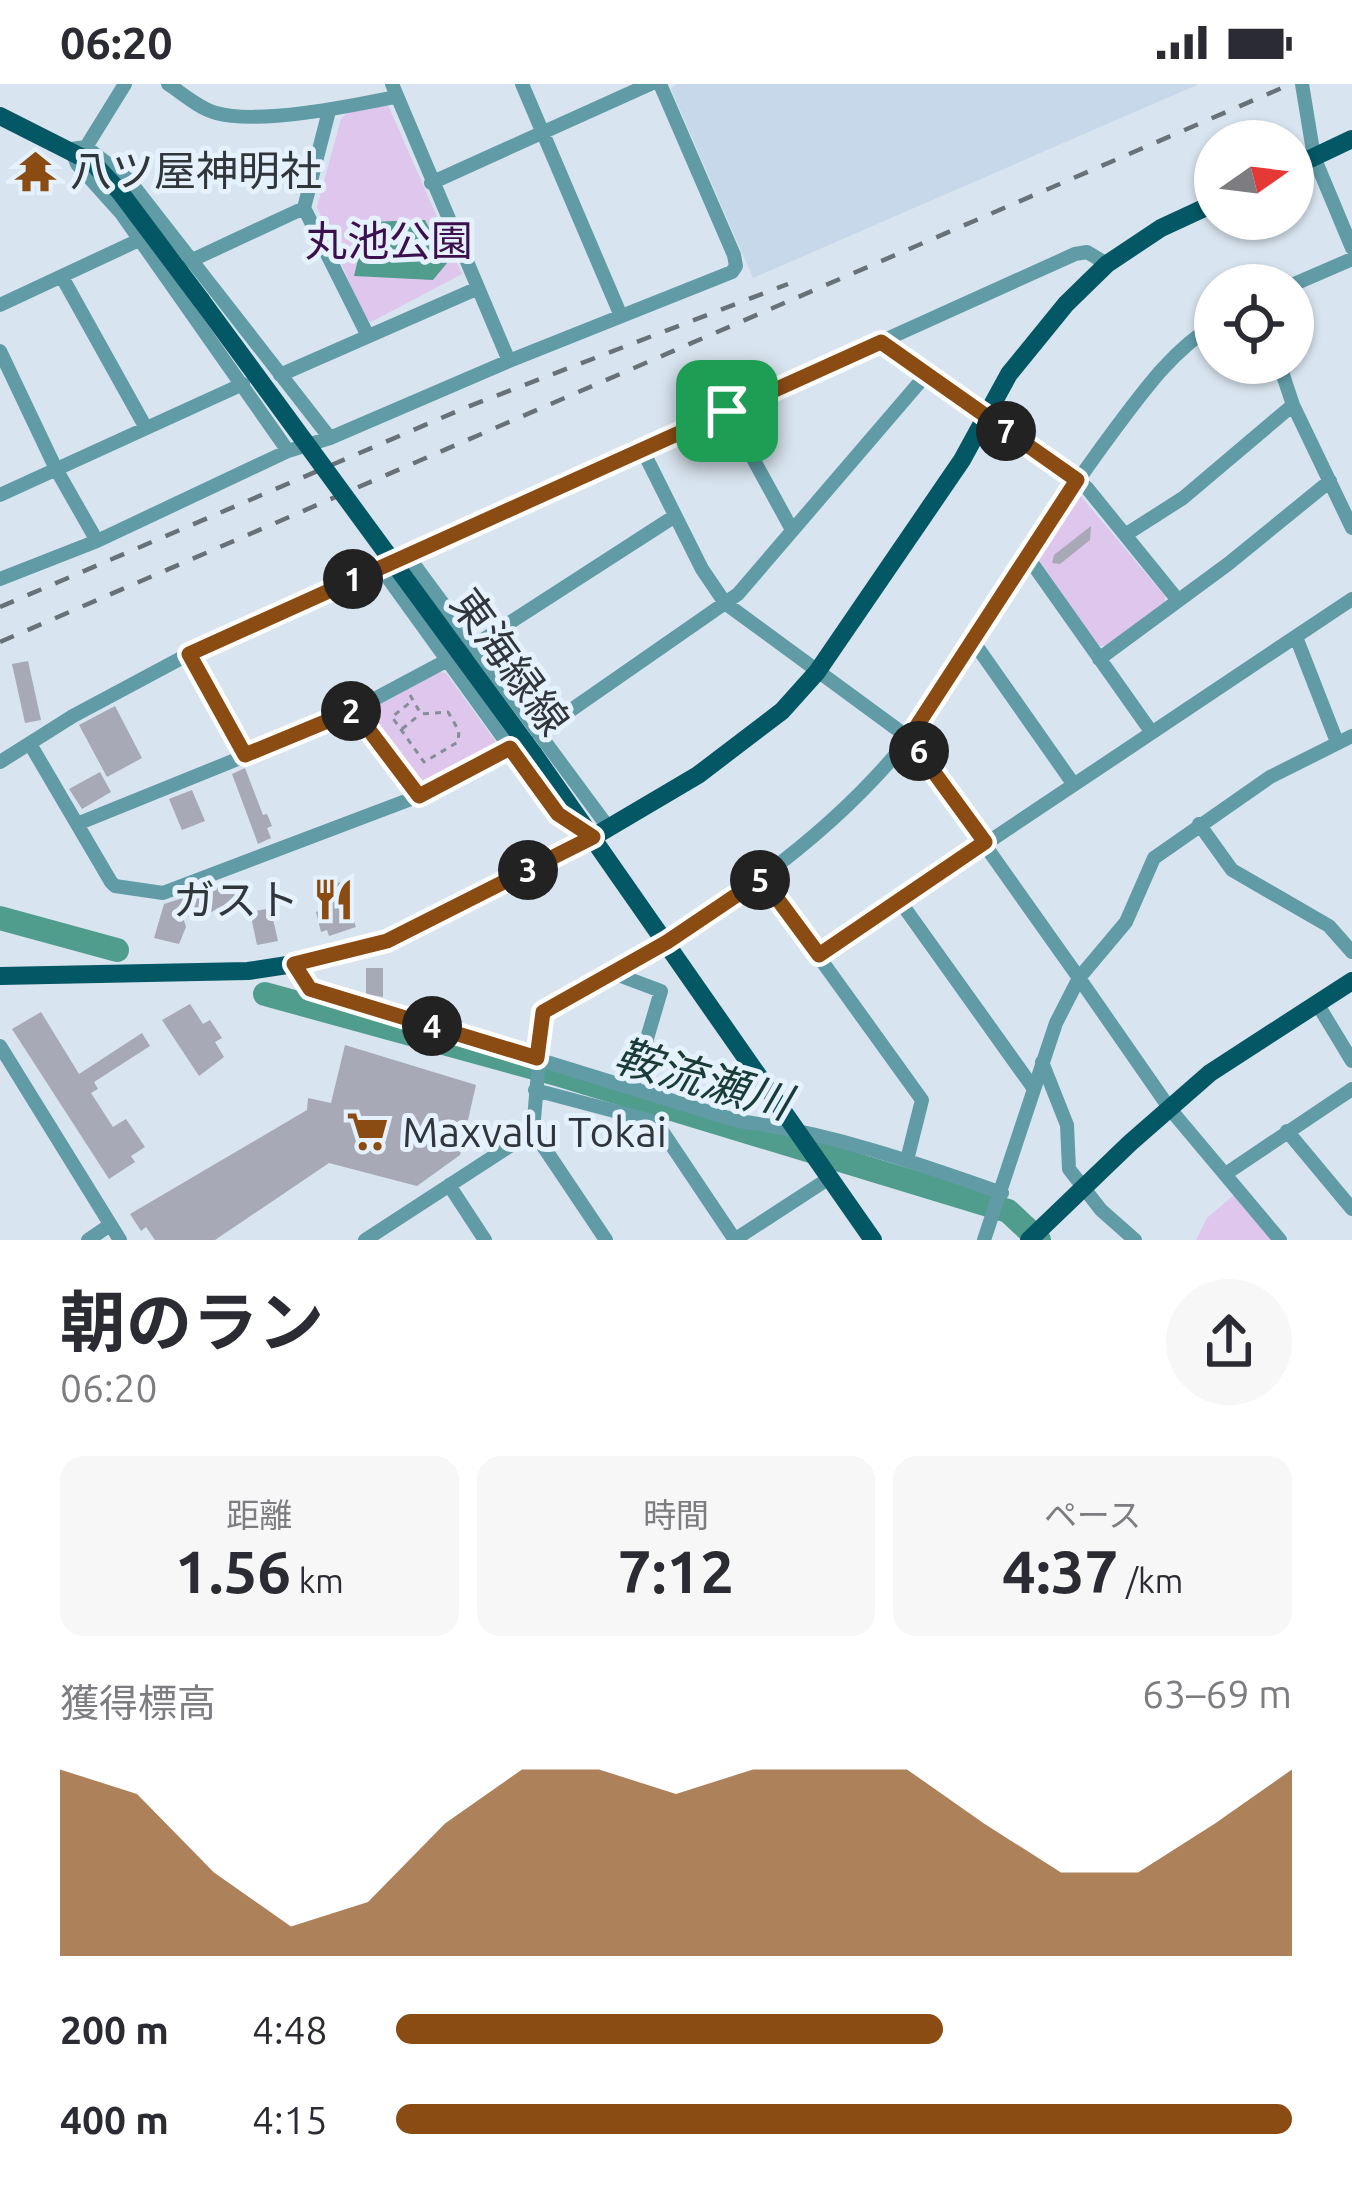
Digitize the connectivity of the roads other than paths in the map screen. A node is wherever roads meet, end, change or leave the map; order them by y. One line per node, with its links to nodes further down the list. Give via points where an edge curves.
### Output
1 (125, 84): 12 (street)
2 (168, 84): 7 (street, via 212,113)
3 (522, 84): 10 (street)
4 (655, 84): 10 (street); 26 (street, via 736,266 724,278)
5 (1303, 88): 9 (street)
6 (393, 91): 7 (street); 14 (street)
7 (329, 111): 15 (street)
8 (0, 116): 12 (main road, 東海緑線)
9 (1308, 120)
10 (543, 133): 14 (street); 26 (street)
11 (1352, 139): 13 (main road)
12 (78, 148): 17 (street, via 77,164); 20 (street, via 129,180); 79 (main road, 東海緑線, bridge, via 120,192 533,753)
13 (1314, 157): 18 (street)
14 (431, 183): 24 (street)
15 (304, 208): 20 (street); 27 (street)
16 (1194, 213): 21 (main road)
17 (139, 240): 23 (street); 34 (street)
18 (1352, 248)
19 (1352, 259): 22 (street)
20 (190, 261): 32 (street)
21 (1107, 264): 29 (street, via 1076,254); 38 (main road, via 1009,374)
22 (1314, 275)
23 (62, 277): 25 (street); 39 (street)
24 (476, 289): 27 (street); 31 (street)
25 (0, 305)
26 (621, 316): 31 (street)
27 (368, 336): 32 (street)
28 (1194, 340): 44 (street, via 1169,359)
29 (881, 342): 33 (street); 37 (street)
30 (0, 351): 43 (street)
31 (509, 361): 40 (street)
32 (280, 375): 40 (street)
33 (926, 376): 38 (street); 48 (street)
34 (243, 384): 39 (street); 42 (street)
35 (1286, 384): 36 (street)
36 (1293, 405): 45 (street); 50 (street, via 1184,498)
37 (727, 411): 41 (street); 48 (street)
38 (987, 418): 44 (street); 65 (main road)
39 (146, 428): 43 (street)
40 (330, 438): 42 (street)
41 (642, 449): 47 (street); 52 (street)
42 (288, 452): 51 (street)
43 (56, 469): 46 (street); 51 (street)
44 (1077, 480): 50 (street); 53 (street)
45 (1330, 481): 49 (street); 56 (street)
46 (0, 495)
47 (675, 516): 58 (street); 61 (street)
48 (791, 528): 58 (street)
49 (1352, 528)
50 (1125, 535): 56 (street)
51 (97, 541): 55 (street)
52 (407, 555): 54 (street); 61 (street)
53 (1027, 556): 60 (street); 63 (street)
54 (380, 567): 62 (street); 64 (street)
55 (0, 579)
56 (1177, 598): 63 (street)
57 (1352, 598): 59 (street)
58 (725, 603): 65 (street); 68 (street)
59 (1296, 637): 67 (street); 70 (street)
60 (973, 641): 69 (street); 75 (street)
61 (472, 647): 64 (street); 68 (street)
62 (189, 654): 71 (street); 73 (street)
63 (1099, 659): 67 (street)
64 (447, 661): 66 (street); 72 (street)
65 (817, 672): 69 (street); 79 (main road, via 732,752)
66 (354, 710): 73 (street); 76 (street)
67 (1150, 730): 75 (street)
68 (538, 733): 79 (street)
69 (909, 738): 80 (street); 81 (street, via 818,835)
70 (1345, 739): 78 (street)
71 (30, 745): 74 (street); 77 (street)
72 (510, 748): 76 (street); 79 (street, via 558,814)
73 (245, 755): 77 (street)
74 (0, 762)
75 (1072, 782): 80 (street)
76 (419, 796): 77 (street, via 163,893 116,886)
77 (77, 824)
78 (1199, 824): 84 (street, via 1232,870 1329,926); 89 (street, via 1154,859 1126,922)
79 (601, 832): 83 (main road, 東海緑線); 86 (main road, via 387,941)
80 (985, 842): 82 (street); 89 (street)
81 (762, 878): 83 (street); 85 (street)
82 (899, 900): 85 (street); 98 (street)
83 (667, 942): 87 (street); 103 (main road, 東海緑線)
84 (1352, 952)
85 (819, 955): 104 (street, via 922,1100)
86 (294, 964): 88 (main road); 93 (street, via 310,989)
87 (613, 973): 93 (street, via 543,1012); 96 (street, via 661,991)
88 (0, 976)
89 (1079, 978): 95 (street); 100 (street)
90 (1352, 981): 91 (main road)
91 (1318, 1005): 94 (street); 100 (main road, via 1210,1073)
92 (0, 1046): 111 (street)
93 (537, 1060): 96 (street); 97 (street)
94 (1352, 1061)
95 (1042, 1062): 98 (street); 108 (street, via 1067,1125 1069,1169)
96 (633, 1086): 103 (street)
97 (534, 1087): 101 (street); 118 (street, via 656,1122)
98 (1034, 1089): 109 (street)
99 (1352, 1089): 102 (street)
100 (1170, 1109): 106 (street); 108 (main road)
101 (533, 1131): 107 (street); 117 (street)
102 (1287, 1131): 106 (street); 110 (street)
103 (802, 1138): 104 (street); 105 (main road, 東海緑線)
104 (907, 1160): 109 (street)
105 (828, 1173): 118 (street); 119 (main road, 東海緑線)
106 (1227, 1173): 122 (street)
107 (449, 1185): 115 (street); 116 (street)
108 (1082, 1188): 112 (main road); 121 (street)
109 (1001, 1196): 120 (street)
110 (1352, 1209)
111 (110, 1226): 113 (street); 114 (street)
112 (1036, 1234)
113 (88, 1240)
114 (120, 1240)
115 (365, 1240)
116 (485, 1240)
117 (606, 1240)
118 (735, 1240)
119 (873, 1240)
120 (984, 1240)
121 (1135, 1240)
122 (1280, 1240)

